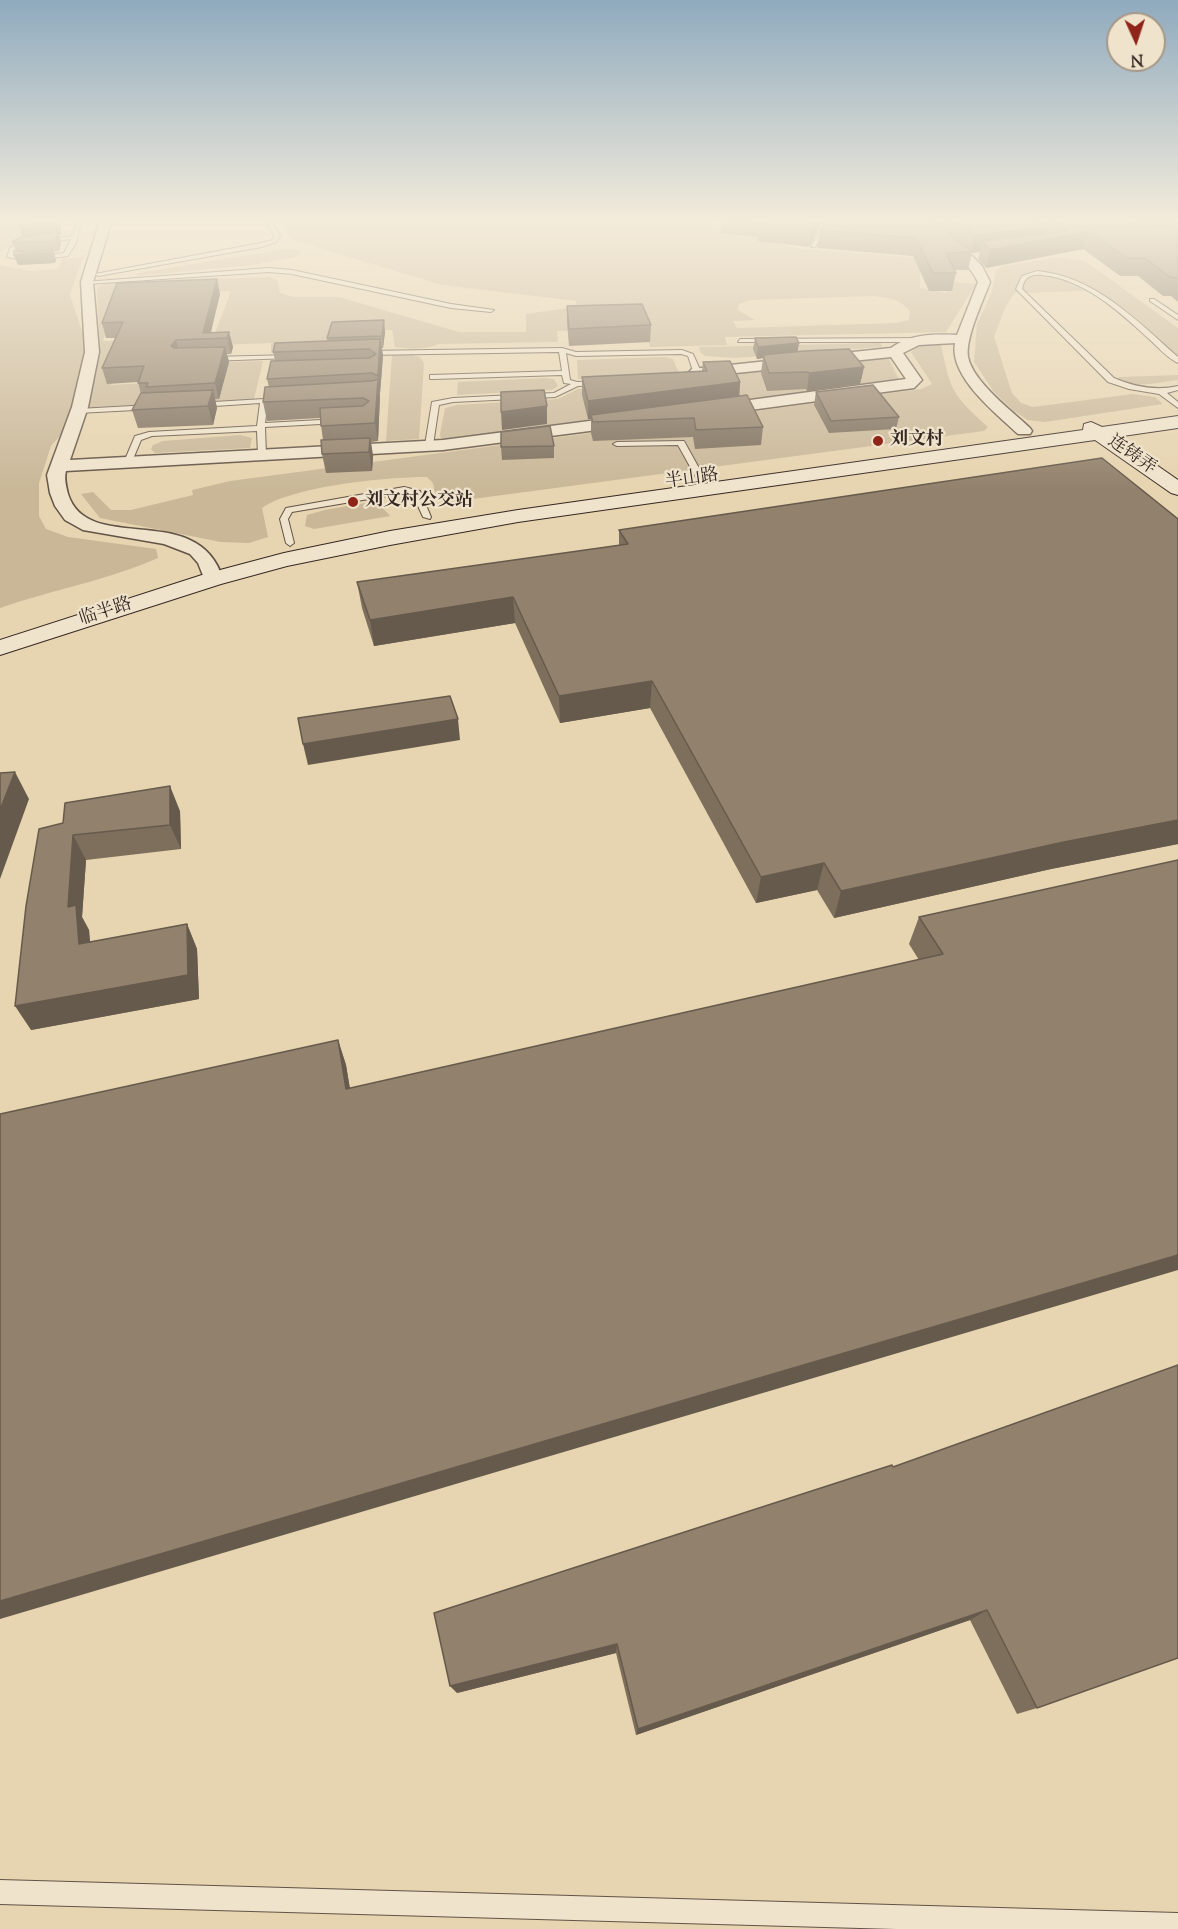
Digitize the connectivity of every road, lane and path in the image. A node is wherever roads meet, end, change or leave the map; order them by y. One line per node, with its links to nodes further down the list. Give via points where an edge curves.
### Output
1 (89, 310): 28 (street, via 92,352)
2 (972, 310): 5 (street)
3 (1039, 310): 22 (lane, via 1111,380)
4 (1118, 310): 13 (lane)
5 (964, 339): 6 (street); 35 (street, via 961,358 974,382)
6 (928, 340): 7 (lane); 9 (street, via 903,345)
7 (740, 341)
8 (562, 350): 10 (lane); 14 (lane, via 576,354 682,352 691,355); 15 (lane)
9 (895, 352): 14 (street); 29 (street, via 914,380 909,385)
10 (354, 354)
11 (296, 356): 12 (lane, via 272,361)
12 (203, 359)
13 (1178, 361)
14 (697, 372): 17 (lane)
15 (566, 373): 16 (lane); 19 (lane, via 567,381)
16 (433, 377)
17 (674, 379)
18 (609, 382): 19 (lane)
19 (577, 384): 37 (lane, via 555,395 435,404)
20 (1178, 388): 22 (lane)
21 (266, 392): 24 (lane)
22 (1161, 392): 27 (lane)
23 (275, 400): 24 (lane)
24 (264, 401): 25 (lane); 33 (lane)
25 (194, 405)
26 (160, 407): 28 (lane)
27 (1178, 408): 34 (main road, 半山路)
28 (78, 411): 40 (street)
29 (699, 412)
30 (641, 419): 37 (street)
31 (354, 420): 33 (lane)
32 (1178, 422): 34 (main road, 半山路)
33 (261, 426): 38 (lane); 39 (lane, via 152,434 138,438)
34 (1092, 428): 35 (main road, 半山路); 42 (main road, 连铸弄); 45 (main road, 半山路, via 518,516)
35 (1024, 431): 41 (main road, 半山路)
36 (617, 444): 41 (lane, via 681,443)
37 (429, 445): 38 (street)
38 (262, 455): 39 (street)
39 (128, 462): 40 (street)
40 (59, 466): 45 (street, via 57,485 76,521 189,545 206,559)
41 (700, 479): 43 (main road, 半山路)
42 (1178, 489)
43 (427, 518): 44 (main road, 半山路); 44 (lane, via 417,493 404,490 289,510 284,519)
44 (290, 543): 45 (main road, 半山路)
45 (211, 572): 46 (main road, 临半路); 47 (main road, 临半路)
46 (0, 628)
47 (0, 648)
48 (0, 1892): 49 (lane)
49 (1178, 1925)

